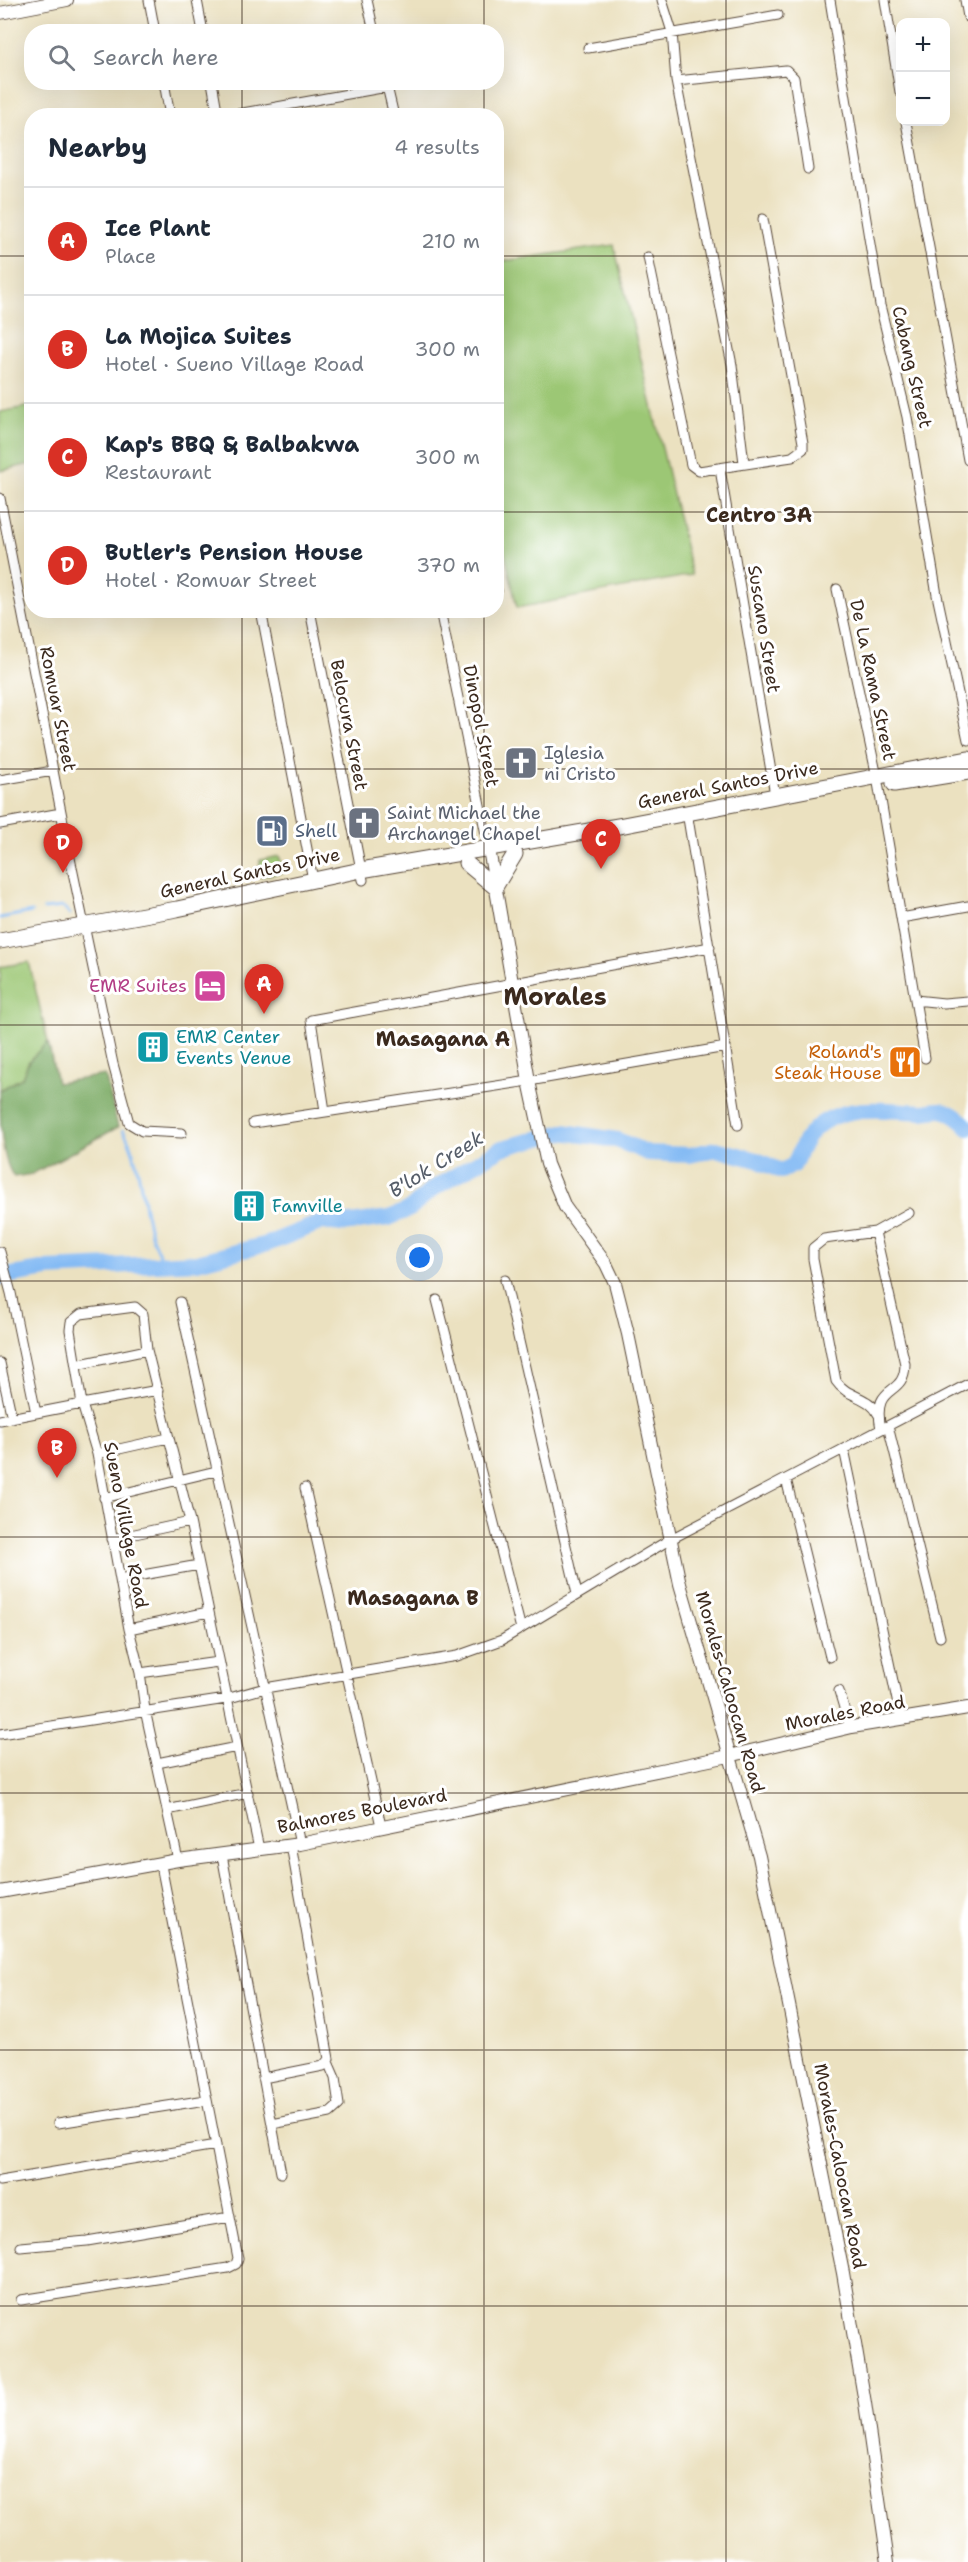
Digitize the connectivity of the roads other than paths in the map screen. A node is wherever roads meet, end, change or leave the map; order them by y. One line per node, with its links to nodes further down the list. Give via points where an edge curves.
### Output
1 (68, 0): 9 (street)
2 (149, 0): 12 (street)
3 (197, 0): 13 (street)
4 (367, 0): 14 (street)
5 (662, 0): 15 (street)
6 (830, 0): 39 (street, Cabang Street, via 880,305 907,417 937,595)
7 (885, 0): 17 (street)
8 (965, 0): 11 (street)
9 (0, 13)
10 (778, 15): 15 (street)
11 (968, 17)
12 (154, 24)
13 (202, 24)
14 (372, 24)
15 (672, 32): 16 (street); 18 (street)
16 (588, 48)
17 (897, 72)
18 (676, 81): 28 (street, via 786,70 794,78); 32 (street, via 732,365)
19 (165, 90): 23 (street)
20 (213, 90): 24 (street)
21 (361, 90): 25 (street)
22 (388, 90): 26 (street)
23 (169, 108)
24 (217, 108)
25 (268, 108)
26 (392, 108)
27 (907, 126): 31 (street)
28 (808, 169)
29 (763, 219): 32 (street, via 803,449 792,457)
30 (648, 257): 33 (street, via 691,465 699,471)
31 (968, 460)
32 (744, 463): 33 (street)
33 (720, 469): 45 (street, Suscano Street)
34 (0, 498): 41 (street, Romuar Street)
35 (837, 590): 44 (street, De La Rama Street)
36 (263, 618): 53 (street)
37 (312, 618): 52 (street, Belocura Street)
38 (442, 618): 49 (street, Dinopol Street)
39 (968, 740)
40 (968, 759): 44 (highway, General Santos Drive)
41 (54, 771): 43 (street); 46 (street, Romuar Street)
42 (968, 772): 44 (highway, General Santos Drive)
43 (0, 780)
44 (877, 782): 45 (highway, General Santos Drive); 47 (highway, General Santos Drive); 56 (street, De La Rama Street)
45 (775, 795): 47 (highway, General Santos Drive)
46 (61, 813): 48 (street); 57 (street, Romuar Street)
47 (688, 817): 49 (highway, General Santos Drive); 50 (highway, General Santos Drive); 59 (street)
48 (0, 824)
49 (490, 854): 50 (highway, General Santos Drive); 51 (highway, General Santos Drive); 52 (highway, General Santos Drive); 54 (street, Morales-Caloocan Road)
50 (515, 854): 54 (highway)
51 (466, 863): 52 (highway, General Santos Drive); 54 (highway)
52 (362, 875): 53 (highway, General Santos Drive); 57 (highway, General Santos Drive)
53 (313, 880): 57 (highway, General Santos Drive)
54 (495, 887): 61 (street, Morales-Caloocan Road)
55 (968, 906): 56 (street)
56 (901, 918): 62 (street, De La Rama Street)
57 (85, 930): 58 (highway, General Santos Drive); 60 (highway, General Santos Drive); 70 (street, Romuar Street, via 129,1123 142,1131)
58 (0, 941)
59 (710, 947): 61 (street); 64 (street)
60 (0, 950)
61 (511, 983): 66 (street, Morales-Caloocan Road); 67 (street, via 310,1020)
62 (915, 1000): 63 (street); 65 (street, De La Rama Street)
63 (968, 1001)
64 (726, 1047): 66 (street); 69 (street)
65 (925, 1058)
66 (529, 1081): 67 (street); 98 (street, Morales-Caloocan Road, via 555,1186 615,1283)
67 (325, 1111): 68 (street)
68 (253, 1123)
69 (738, 1125)
70 (182, 1133)
71 (909, 1213): 72 (street)
72 (875, 1232): 84 (street, via 905,1374 893,1390 884,1394); 84 (street, via 824,1239 813,1248 813,1259 836,1380 847,1393 874,1405)
73 (0, 1252): 83 (street)
74 (505, 1280): 101 (street)
75 (437, 1300): 104 (street)
76 (180, 1302): 91 (street)
77 (147, 1350): 79 (street); 79 (street, Sueno Village Road, via 139,1309 81,1314 71,1322 70,1330); 81 (street)
78 (0, 1364): 85 (street)
79 (76, 1365): 82 (street, Sueno Village Road)
80 (968, 1384): 87 (street)
81 (158, 1390): 82 (street); 88 (street)
82 (82, 1404): 83 (street); 90 (street, Sueno Village Road)
83 (36, 1413): 85 (street)
84 (878, 1414): 87 (street)
85 (12, 1418): 86 (street)
86 (0, 1420)
87 (884, 1428): 89 (street); 105 (street)
88 (168, 1438): 90 (street); 93 (street)
89 (844, 1449): 92 (street); 115 (street)
90 (96, 1454): 95 (street, Sueno Village Road)
91 (216, 1471): 93 (street); 110 (street)
92 (786, 1479): 98 (street); 106 (street)
93 (179, 1480): 95 (street); 96 (street)
94 (305, 1488): 109 (street)
95 (104, 1498): 97 (street, Sueno Village Road)
96 (190, 1522): 97 (street); 99 (street)
97 (112, 1539): 100 (street, Sueno Village Road)
98 (669, 1540): 101 (street); 119 (street, Morales-Caloocan Road)
99 (199, 1565): 100 (street); 102 (street)
100 (120, 1579): 103 (street, Sueno Village Road)
101 (577, 1594): 104 (street)
102 (208, 1612): 103 (street); 107 (street)
103 (129, 1629): 108 (street, Sueno Village Road)
104 (521, 1629): 109 (street, via 457,1656)
105 (940, 1637)
106 (830, 1657)
107 (218, 1662): 108 (street); 112 (street)
108 (140, 1673): 114 (street, Sueno Village Road)
109 (348, 1674): 110 (street); 123 (street)
110 (265, 1688): 112 (street); 124 (street)
111 (840, 1691): 116 (street)
112 (226, 1699): 114 (street); 118 (street)
113 (968, 1708): 115 (street, Morales Road)
114 (146, 1710): 117 (street); 120 (street, Sueno Village Road)
115 (901, 1719): 116 (street, Morales Road)
116 (850, 1728): 119 (street, Morales Road)
117 (0, 1734)
118 (237, 1747): 120 (street); 121 (street)
119 (729, 1756): 123 (street, Balmores Boulevard); 141 (street, Morales-Caloocan Road, via 759,1856 822,2160 865,2403)
120 (157, 1763): 122 (street, Sueno Village Road)
121 (248, 1793): 122 (street); 125 (street)
122 (167, 1810): 127 (street, Sueno Village Road)
123 (381, 1827): 124 (street, Balmores Boulevard)
124 (296, 1844): 125 (street, Balmores Boulevard); 130 (street)
125 (259, 1849): 126 (street, Balmores Boulevard)
126 (222, 1855): 127 (street, Balmores Boulevard); 131 (street)
127 (178, 1860): 128 (street, Balmores Boulevard)
128 (161, 1865): 129 (street, Balmores Boulevard); 132 (street)
129 (0, 1892)
130 (328, 2062): 131 (street); 134 (street, via 339,2105 335,2110)
131 (263, 2078): 134 (street)
132 (206, 2100): 133 (street); 135 (street)
133 (58, 2123)
134 (272, 2124): 136 (street)
135 (216, 2145): 137 (street); 138 (street)
136 (281, 2173)
137 (0, 2181)
138 (230, 2217): 139 (street, via 87,2241); 140 (street, via 238,2258 233,2266)
139 (21, 2247)
140 (21, 2300)
141 (888, 2562)

